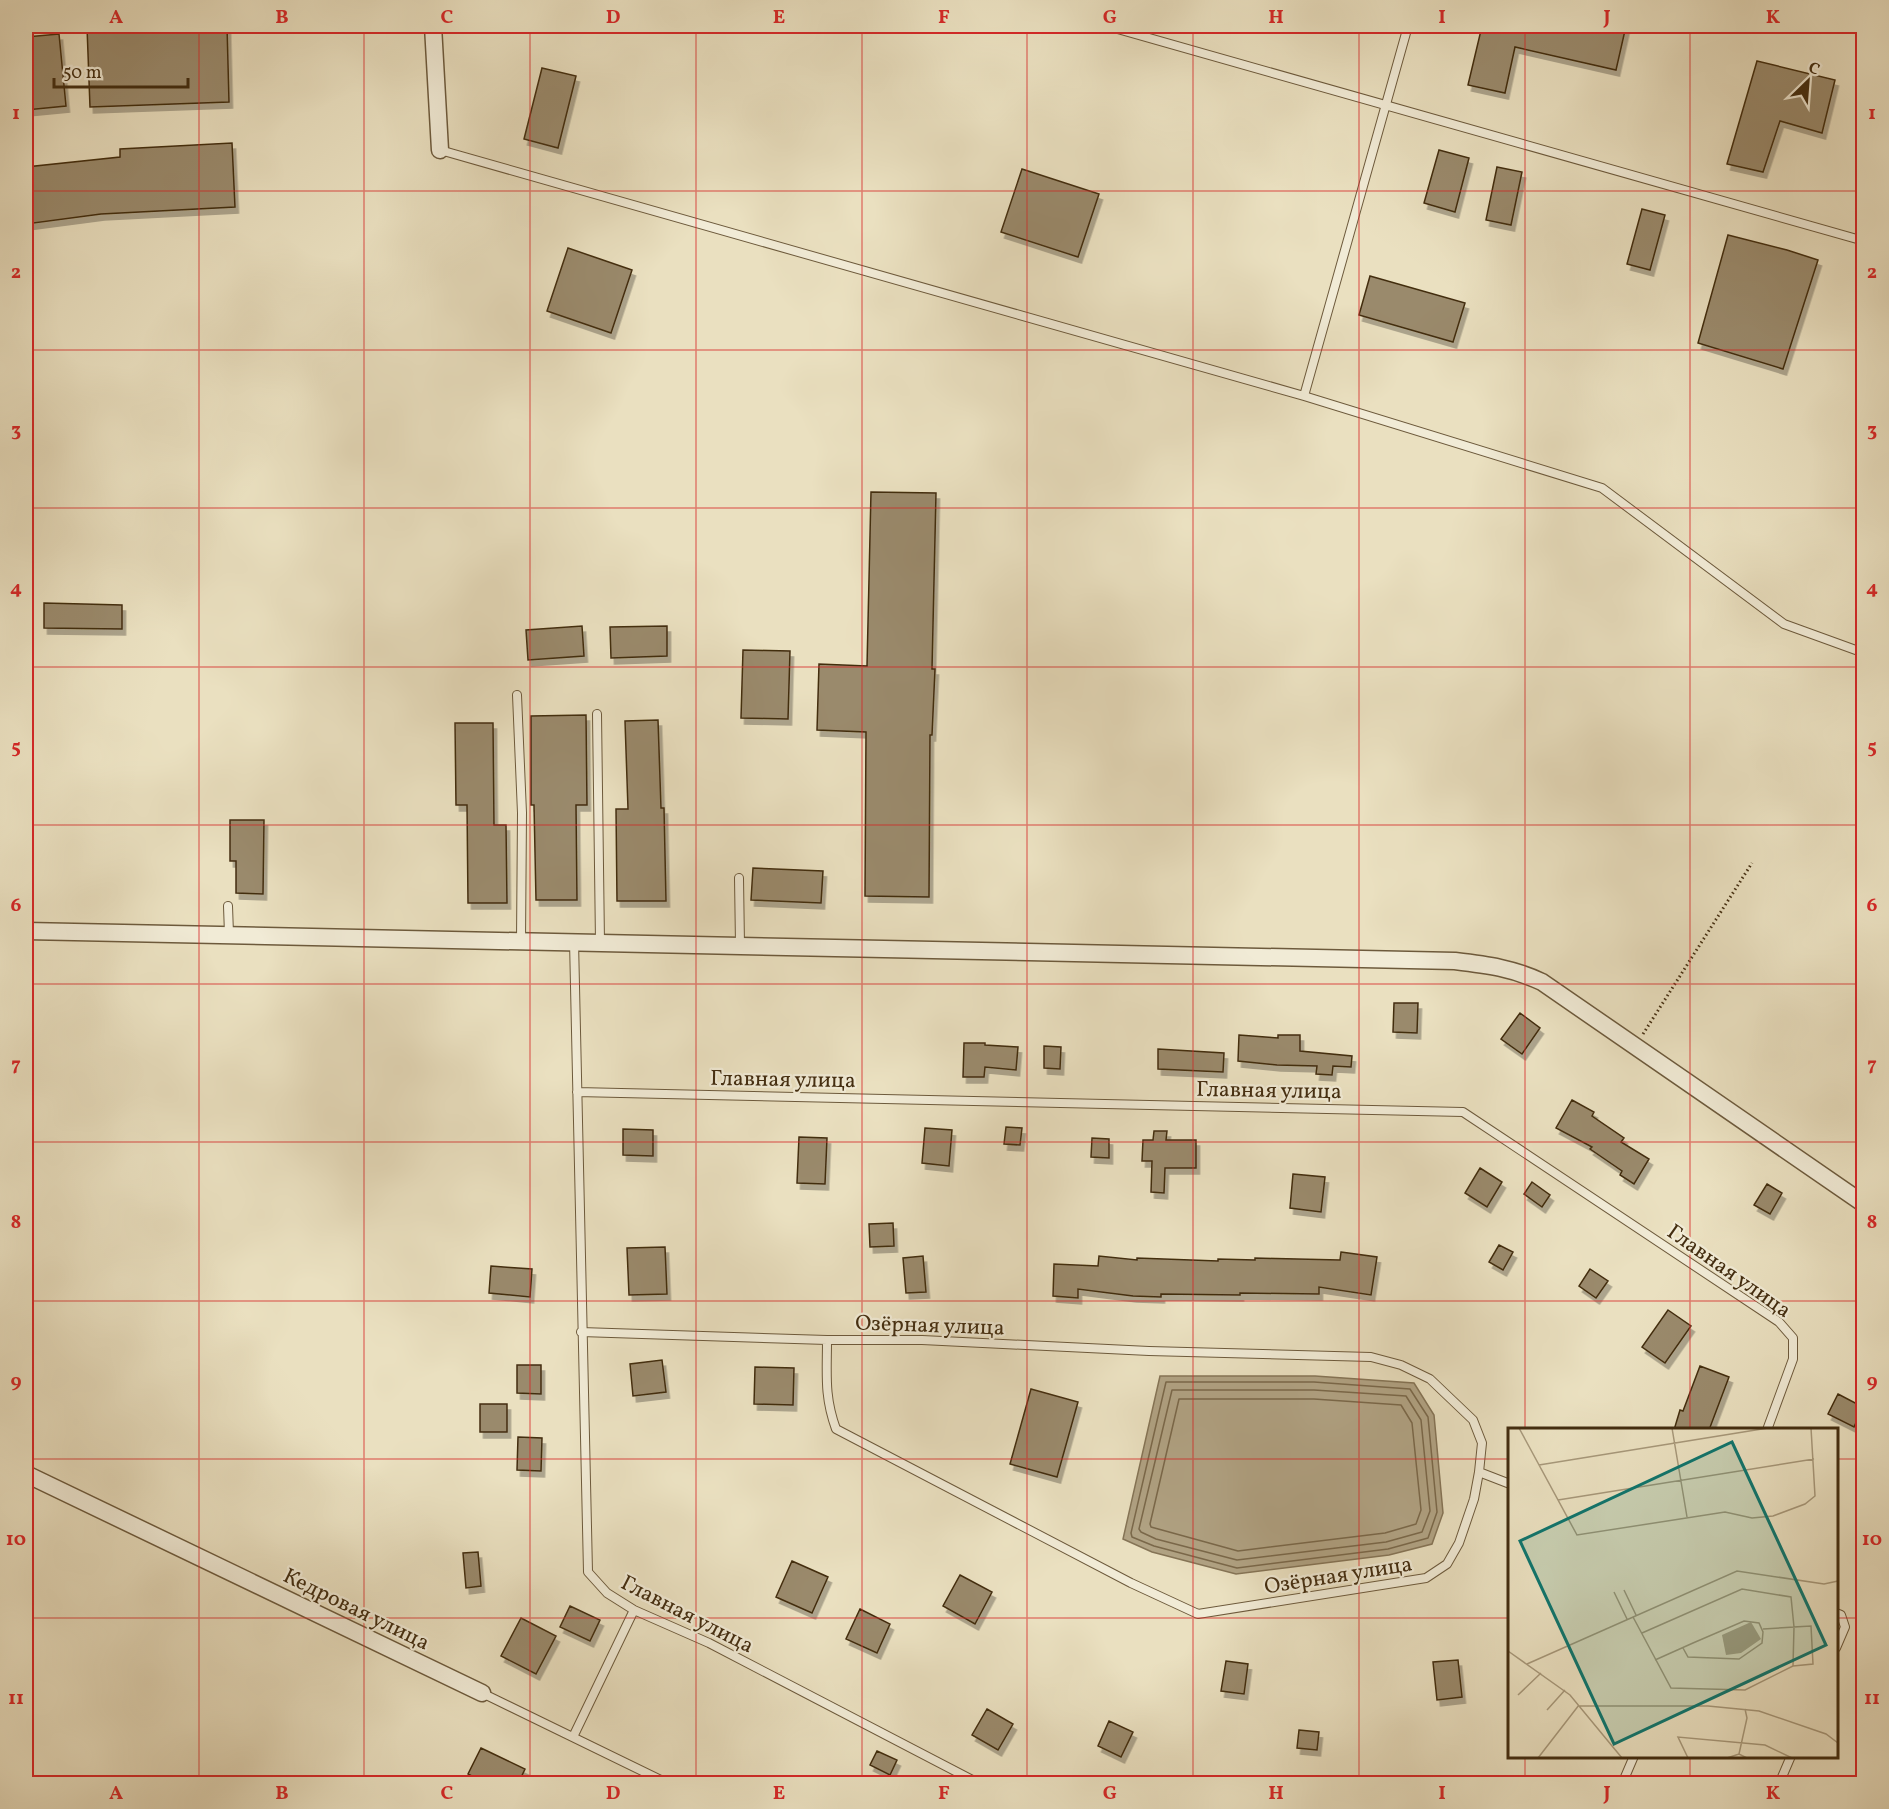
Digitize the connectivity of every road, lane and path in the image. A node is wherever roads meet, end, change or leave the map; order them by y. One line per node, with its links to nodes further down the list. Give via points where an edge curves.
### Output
1 (433, 26): 5 (street)
2 (1107, 26): 4 (lane)
3 (1408, 26): 4 (lane)
4 (1386, 106): 6 (lane); 7 (lane)
5 (441, 150): 7 (lane)
6 (1863, 241)
7 (1304, 396): 8 (lane, via 1602,488 1784,624)
8 (1863, 653)
9 (517, 695): 16 (lane, via 522,813)
10 (597, 714): 18 (lane)
11 (1752, 863): 20 (path)
12 (739, 878): 19 (lane)
13 (228, 906): 15 (lane)
14 (26, 931): 15 (street)
15 (229, 934): 16 (street)
16 (520, 940): 17 (street)
17 (574, 941): 18 (street); 21 (lane, Главная улица)
18 (600, 942): 19 (street)
19 (740, 945): 22 (street, via 1455,961 1499,967 1542,982)
20 (1638, 1041)
21 (577, 1092): 23 (lane, Главная улица); 25 (lane, Главная улица, via 1464,1112 1779,1322 1793,1338 1793,1359)
22 (1863, 1204)
23 (581, 1332): 24 (lane, Озёрная улица); 29 (lane, Главная улица, via 588,1572 607,1593)
24 (827, 1340): 26 (lane, Озёрная улица, via 1371,1357 1430,1379 1473,1420 1482,1443); 26 (lane, Озёрная улица, via 826,1393 836,1429 1198,1614 1426,1578 1447,1564 1459,1543)
25 (1768, 1428)
26 (1479, 1472): 28 (lane)
27 (26, 1474): 32 (street, Кедровая улица)
28 (1508, 1484)
29 (634, 1610): 33 (lane); 37 (lane, Главная улица, via 710,1643)
30 (1838, 1613): 31 (lane, via 1845,1627)
31 (1838, 1643)
32 (482, 1694): 33 (lane, Кедровая улица)
33 (573, 1737): 36 (lane, Кедровая улица)
34 (1633, 1758): 38 (lane)
35 (1790, 1758): 39 (lane)
36 (669, 1784)
37 (980, 1784)
38 (1622, 1784)
39 (1779, 1784)

